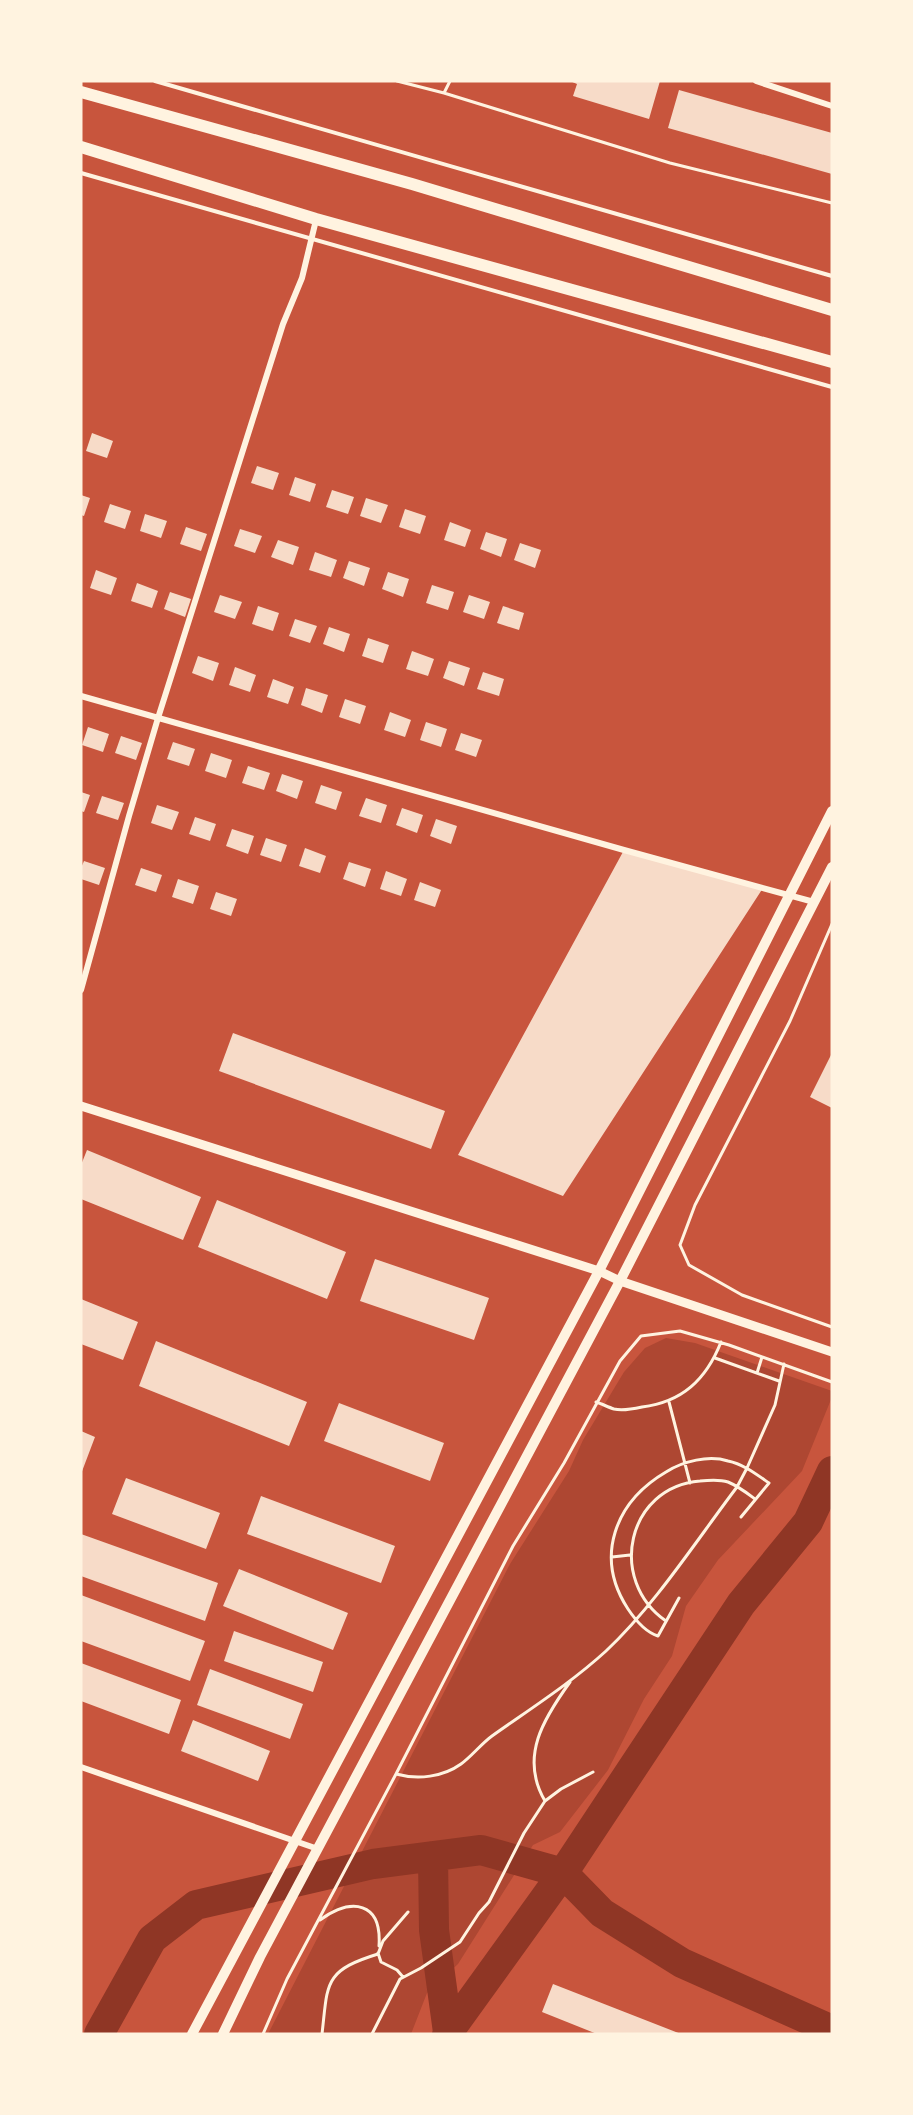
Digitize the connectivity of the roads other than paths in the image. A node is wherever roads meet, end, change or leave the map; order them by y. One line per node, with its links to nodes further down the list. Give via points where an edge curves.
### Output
1 (155, 81): 9 (lane)
2 (756, 81): 4 (street)
3 (81, 92): 10 (highway, via 412,184)
4 (832, 106)
5 (81, 147): 7 (highway)
6 (81, 173): 8 (lane)
7 (316, 219): 8 (street); 11 (highway)
8 (311, 240): 12 (lane); 14 (street, via 303,278 283,324)
9 (832, 276)
10 (832, 310)
11 (832, 362)
12 (832, 387)
13 (81, 696): 14 (street)
14 (158, 718): 17 (street); 19 (street)
15 (832, 811): 17 (main road)
16 (832, 867): 18 (main road)
17 (789, 895): 18 (street); 21 (main road)
18 (814, 902): 22 (main road)
19 (81, 990)
20 (81, 1106): 21 (street)
21 (599, 1271): 22 (street); 25 (main road)
22 (620, 1281): 23 (street); 26 (main road)
23 (832, 1352)
24 (81, 1767): 25 (street)
25 (295, 1840): 26 (street); 27 (main road)
26 (318, 1848): 28 (main road)
27 (192, 2034)
28 (223, 2034)

